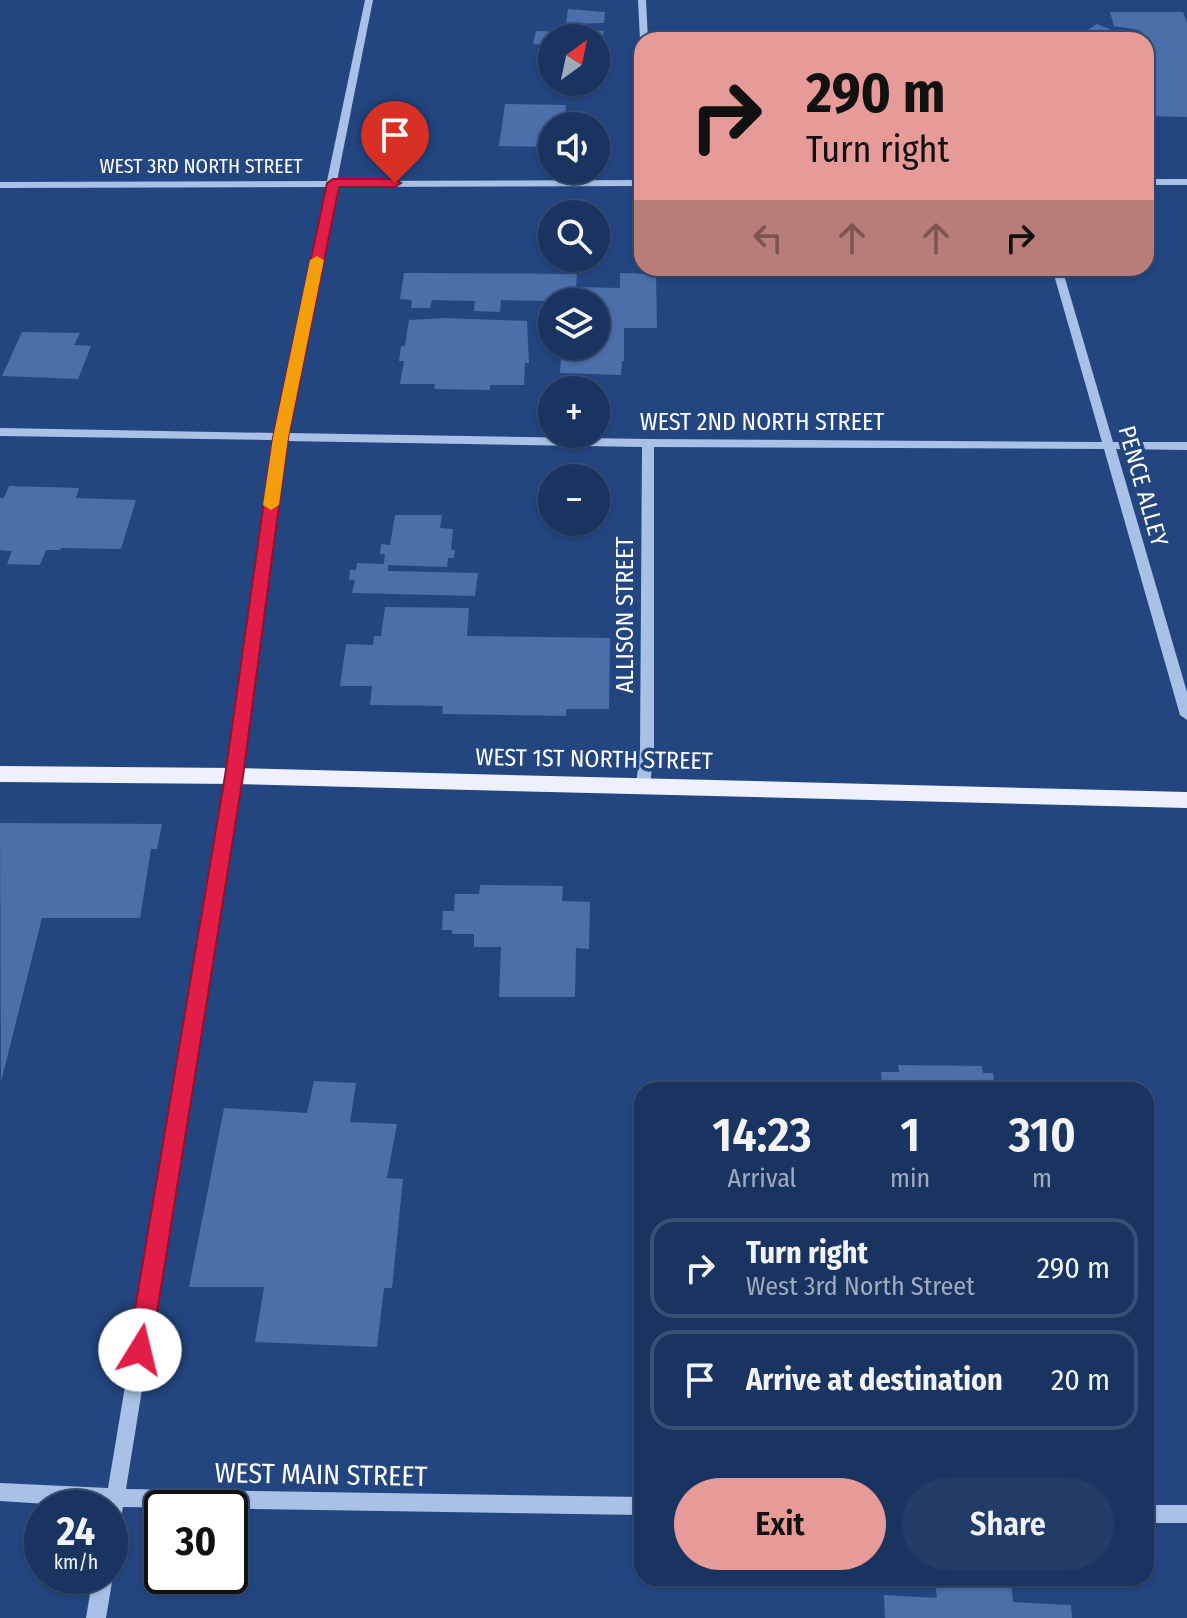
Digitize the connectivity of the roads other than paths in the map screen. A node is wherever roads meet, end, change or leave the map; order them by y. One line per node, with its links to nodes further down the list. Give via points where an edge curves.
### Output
1 (369, 0): 6 (street)
2 (642, 0): 3 (street)
3 (644, 32)
4 (1154, 182): 5 (street)
5 (1187, 182)
6 (333, 183): 7 (street, WEST 3RD NORTH STREET); 8 (street, WEST 3RD NORTH STREET); 11 (street)
7 (634, 183)
8 (0, 185)
9 (1059, 276): 13 (street, PENCE ALLEY)
10 (0, 432): 11 (street, WEST 2ND NORTH STREET)
11 (280, 438): 12 (street, WEST 2ND NORTH STREET); 17 (street)
12 (648, 443): 13 (street, WEST 2ND NORTH STREET); 18 (street, ALLISON STREET)
13 (1108, 446): 14 (street, WEST 2ND NORTH STREET); 15 (street, PENCE ALLEY)
14 (1187, 446)
15 (1187, 715)
16 (0, 774): 17 (main road, WEST 1ST NORTH STREET)
17 (234, 776): 18 (main road, WEST 1ST NORTH STREET); 20 (street)
18 (643, 786): 19 (main road, WEST 1ST NORTH STREET)
19 (1187, 800)
20 (116, 1490)
21 (0, 1492): 22 (street, WEST MAIN STREET)
22 (24, 1493)
23 (128, 1498): 24 (street, WEST MAIN STREET)
24 (634, 1506)
25 (1154, 1514): 26 (street)
26 (1187, 1514)
27 (100, 1594): 28 (street)
28 (96, 1618)

